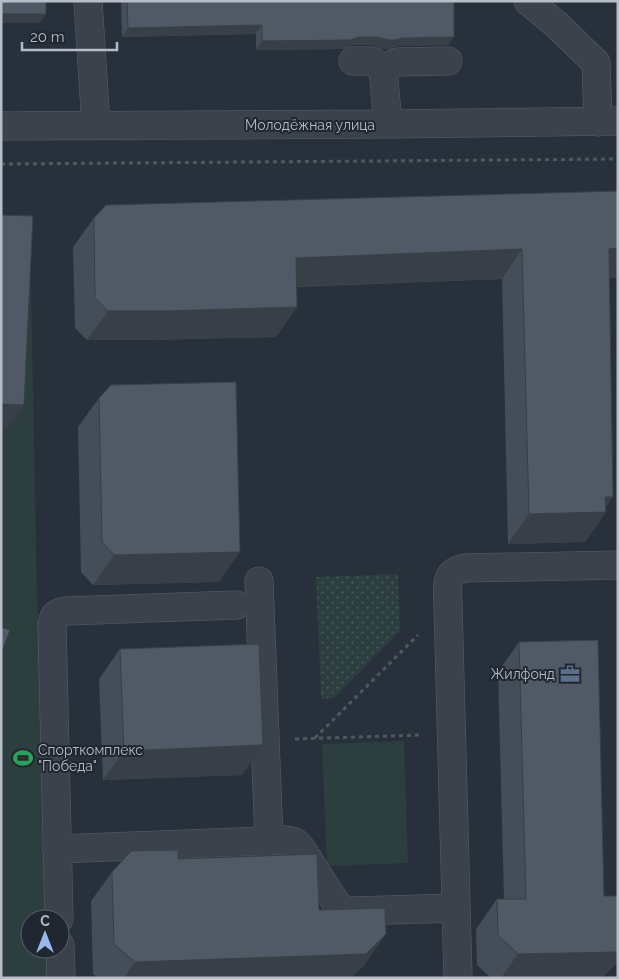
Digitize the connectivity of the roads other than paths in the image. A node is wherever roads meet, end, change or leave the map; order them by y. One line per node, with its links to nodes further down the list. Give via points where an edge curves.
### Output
1 (88, 1): 9 (street)
2 (528, 1): 6 (street, via 557,24 596,63)
3 (353, 61): 5 (street, via 372,61)
4 (448, 61): 5 (street, via 396,62)
5 (383, 69): 7 (street)
6 (608, 122): 7 (street, Молодёжная улица)
7 (388, 124): 9 (street, Молодёжная улица)
8 (1, 126): 9 (street, Молодёжная улица)
9 (96, 126)
10 (618, 565): 15 (street, via 465,568 455,570 449,576)
11 (259, 581): 13 (street)
12 (236, 605): 14 (street, via 66,611 53,618)
13 (268, 841): 14 (street); 15 (street, via 287,840 302,848 342,909 353,912)
14 (58, 848): 16 (street)
15 (456, 908): 19 (street)
16 (59, 909)
17 (60, 959): 18 (street)
18 (61, 978)
19 (458, 978)

